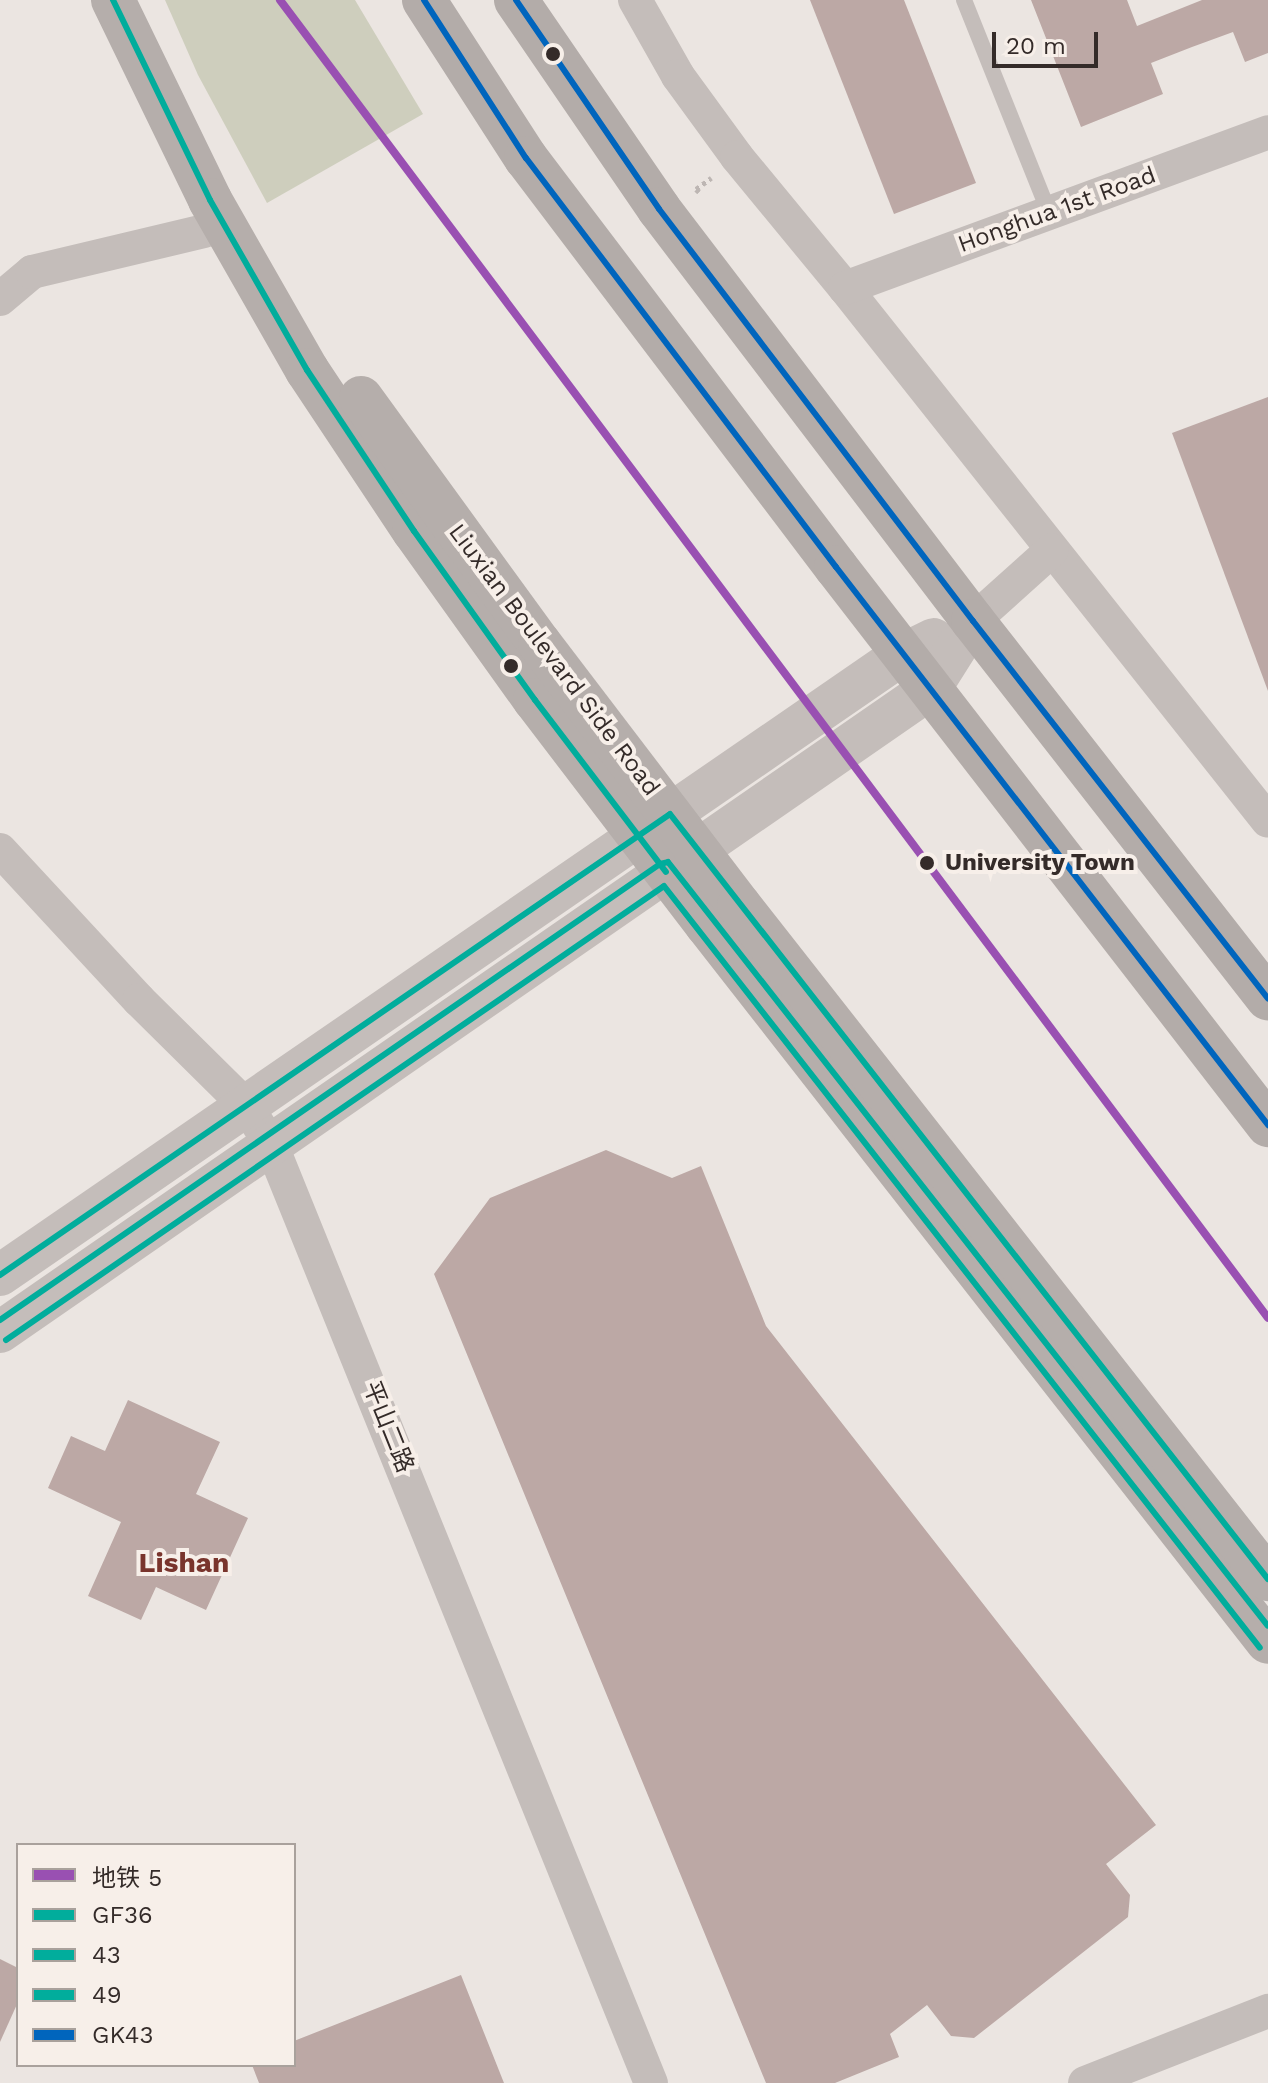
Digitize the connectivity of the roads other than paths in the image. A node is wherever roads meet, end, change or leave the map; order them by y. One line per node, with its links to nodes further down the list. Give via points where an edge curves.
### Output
1 (113, 0): 17 (main road, Liuxian Boulevard Side Road, via 210,200 307,370 535,700)
2 (143, 0): 17 (main road, Liuxian Boulevard Side Road, via 201,125 307,316)
3 (424, 0): 14 (main road, via 526,158)
4 (516, 0): 13 (main road, via 659,209)
5 (635, 0): 10 (street, via 678,76 737,157)
6 (964, 0): 8 (lane)
7 (1268, 132): 8 (street, Honghua 1st Road)
8 (1049, 213): 10 (street, Honghua 1st Road)
9 (204, 231): 11 (street, via 32,272)
10 (845, 288): 12 (street)
11 (0, 299)
12 (1052, 550): 13 (street); 16 (street)
13 (973, 621): 14 (street); 15 (street); 20 (main road)
14 (903, 654): 15 (main road); 17 (street)
15 (930, 689): 19 (street); 22 (main road)
16 (1268, 821)
17 (654, 825): 19 (main road, Liuxian Boulevard Side Road); 21 (street)
18 (0, 850): 21 (street, 平山二路)
19 (682, 861): 23 (street); 26 (main road, Liuxian Boulevard Side Road); 27 (main road, Liuxian Boulevard Side Road)
20 (1268, 999)
21 (246, 1106): 23 (street, 平山二路); 24 (street)
22 (1268, 1125)
23 (271, 1144): 25 (street); 29 (street, 平山二路)
24 (0, 1275)
25 (0, 1332)
26 (1268, 1579)
27 (1268, 1642)
28 (1268, 2011): 30 (street)
29 (651, 2083)
30 (1085, 2083)

